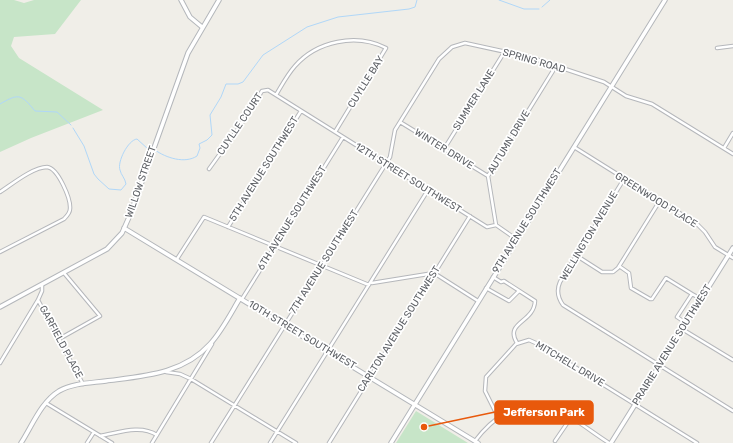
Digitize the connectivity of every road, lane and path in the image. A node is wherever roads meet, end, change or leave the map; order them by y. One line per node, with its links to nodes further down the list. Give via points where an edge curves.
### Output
1 (181, 0): 4 (street, via 190,17)
2 (220, 0): 4 (street, WILLOW STREET)
3 (665, 0): 9 (street, 9TH AVENUE SOUTHWEST)
4 (202, 27): 30 (street, WILLOW STREET, via 185,61)
5 (733, 46): 6 (street)
6 (717, 48)
7 (505, 51): 8 (street, SPRING ROAD); 12 (street, SPRING ROAD, via 470,44 452,47 439,59); 18 (street, SUMMER LANE)
8 (556, 66): 9 (street, SPRING ROAD, via 604,82); 22 (street, AUTUMN DRIVE)
9 (611, 87): 16 (street, 9TH AVENUE SOUTHWEST); 17 (street, SPRING ROAD, via 626,96 652,104)
10 (276, 95): 11 (street); 13 (street, CUYLLE BAY, via 294,67 307,55 322,47 356,40 372,42 386,48); 21 (street, CUYLLE COURT, via 268,90 262,91)
11 (301, 110): 13 (street, 12TH STREET SOUTHWEST); 29 (street, 5TH AVENUE SOUTHWEST)
12 (400, 122): 18 (street, WINTER DRIVE); 20 (street, SPRING ROAD, via 395,130 391,153)
13 (334, 132): 15 (street, 12TH STREET SOUTHWEST)
14 (733, 133): 17 (street)
15 (343, 137): 20 (street, 12TH STREET SOUTHWEST); 32 (street, 6TH AVENUE SOUTHWEST)
16 (574, 147): 23 (street, GREENWOOD PLACE); 31 (street, 9TH AVENUE SOUTHWEST)
17 (724, 148): 19 (street, SPRING ROAD)
18 (444, 149): 22 (street, WINTER DRIVE)
19 (733, 154)
20 (386, 163): 24 (street, 12TH STREET SOUTHWEST); 39 (street, 7TH AVENUE SOUTHWEST)
21 (209, 169)
22 (488, 176): 28 (street, AUTUMN DRIVE)
23 (624, 179): 26 (street, GREENWOOD PLACE); 36 (street, WELLINGTON AVENUE)
24 (428, 190): 27 (street, 12TH STREET SOUTHWEST); 44 (street)
25 (0, 192): 34 (street, via 29,173 50,168 57,173 70,204 70,210 64,219)
26 (659, 201): 35 (street, GREENWOOD PLACE, via 701,227 715,247); 40 (street)
27 (470, 216): 28 (street, 12TH STREET SOUTHWEST, via 487,227); 42 (street, CARLTON AVENUE SOUTHWEST)
28 (496, 225): 31 (street, 12TH STREET SOUTHWEST)
29 (228, 227): 32 (street); 38 (street, via 204,217)
30 (124, 228): 38 (street, 10TH STREET SOUTHWEST); 41 (street, WILLOW STREET, via 107,249)
31 (516, 239): 43 (street, 9TH AVENUE SOUTHWEST)
32 (275, 246): 39 (street); 49 (street, 6TH AVENUE SOUTHWEST)
33 (733, 248): 35 (street, PRAIRIE AVENUE SOUTHWEST)
34 (0, 252)
35 (728, 255): 37 (street, GREENWOOD PLACE); 50 (street, PRAIRIE AVENUE SOUTHWEST)
36 (577, 256): 40 (street, via 602,272 613,272); 63 (street, WELLINGTON AVENUE, via 560,282 558,294 563,305)
37 (733, 258)
38 (177, 259): 49 (street, 10TH STREET SOUTHWEST)
39 (322, 265): 44 (street); 55 (street, 7TH AVENUE SOUTHWEST)
40 (619, 266): 48 (street, via 629,273 631,288 650,299 666,278)
41 (64, 273): 45 (street, WILLOW STREET); 58 (street, via 100,316)
42 (434, 273): 44 (street); 52 (street); 65 (street, CARLTON AVENUE SOUTHWEST)
43 (492, 277): 46 (street, 9TH AVENUE SOUTHWEST); 47 (street)
44 (370, 284): 60 (street)
45 (42, 285): 51 (street); 53 (street, WILLOW STREET)
46 (486, 288): 47 (street, via 509,301); 52 (street, 9TH AVENUE SOUTHWEST)
47 (519, 291): 59 (street, via 535,303 530,315 513,331)
48 (692, 294): 50 (street); 54 (street, via 677,317)
49 (241, 298): 55 (street, 10TH STREET SOUTHWEST); 57 (street, 6TH AVENUE SOUTHWEST)
50 (701, 299): 54 (street, PRAIRIE AVENUE SOUTHWEST)
51 (38, 300): 58 (street, GARFIELD PLACE); 62 (street)
52 (478, 301): 71 (street, 9TH AVENUE SOUTHWEST)
53 (0, 307)
54 (686, 323): 56 (street, PRAIRIE AVENUE SOUTHWEST)
55 (285, 325): 60 (street, 10TH STREET SOUTHWEST); 70 (street, 7TH AVENUE SOUTHWEST)
56 (682, 329): 61 (street); 63 (street, PRAIRIE AVENUE SOUTHWEST)
57 (217, 336): 64 (street, via 194,358); 66 (street, 6TH AVENUE SOUTHWEST)
58 (59, 339): 67 (street, GARFIELD PLACE)
59 (517, 343): 69 (street, MITCHELL DRIVE, via 524,340 534,341); 73 (street, via 489,373 485,382 487,396)
60 (327, 351): 65 (street, 10TH STREET SOUTHWEST); 75 (street)
61 (733, 360)
62 (0, 363)
63 (660, 366): 69 (street, PRAIRIE AVENUE SOUTHWEST); 72 (street)
64 (166, 372): 66 (street); 67 (street)
65 (370, 377): 71 (street, 10TH STREET SOUTHWEST); 88 (street, CARLTON AVENUE SOUTHWEST)
66 (191, 379): 70 (street); 77 (street, 6TH AVENUE SOUTHWEST)
67 (83, 384): 68 (street, via 58,391)
68 (46, 403): 76 (street); 81 (street)
69 (636, 404): 90 (street, PRAIRIE AVENUE SOUTHWEST); 91 (street, MITCHELL DRIVE)
70 (234, 405): 75 (street); 85 (street, 7TH AVENUE SOUTHWEST)
71 (415, 405): 80 (street, 10TH STREET SOUTHWEST); 89 (street, 9TH AVENUE SOUTHWEST)
72 (733, 411)
73 (498, 417): 74 (street, via 520,406 536,404 551,408); 80 (street, via 485,429)
74 (570, 419): 79 (street); 90 (street)
75 (277, 431): 86 (street); 87 (street)
76 (94, 432): 78 (street); 82 (street)
77 (157, 435): 78 (street, via 148,430 138,430); 84 (street, 6TH AVENUE SOUTHWEST)
78 (100, 436): 83 (street)
79 (555, 441)
80 (477, 442)
81 (21, 443)
82 (87, 443)
83 (112, 443)
84 (152, 443)
85 (211, 443)
86 (270, 443)
87 (296, 443)
88 (329, 443)
89 (391, 443)
90 (610, 443)
91 (698, 443)

